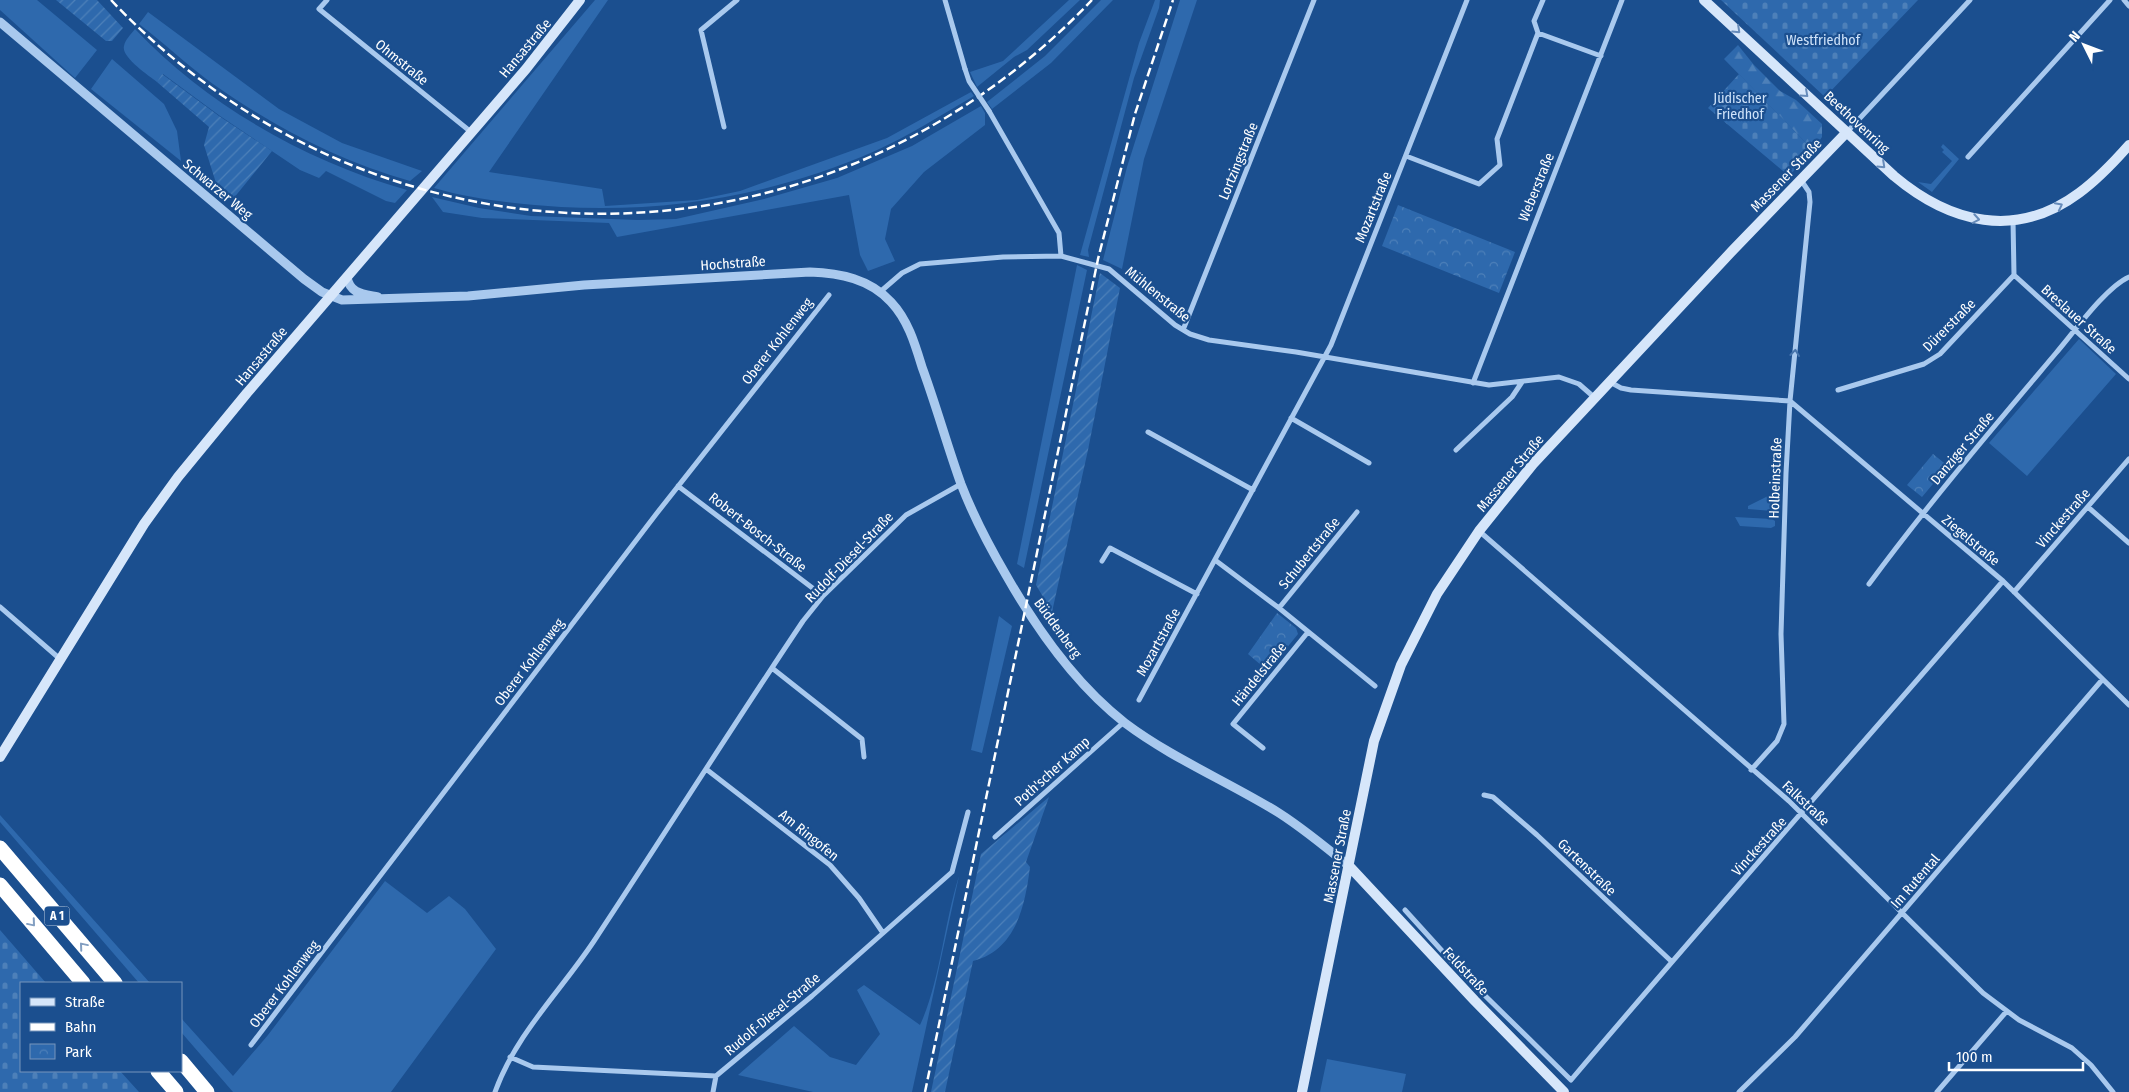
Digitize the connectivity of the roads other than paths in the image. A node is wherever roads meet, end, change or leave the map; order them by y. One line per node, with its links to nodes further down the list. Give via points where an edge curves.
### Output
1 (326, 0): 18 (street, Ohmstraße, via 319,9)
2 (580, 0): 18 (main road, Hansastraße)
3 (736, 0): 17 (street, via 701,30)
4 (945, 0): 25 (street, bridge, via 969,81 1059,233)
5 (1314, 0): 33 (street, Lortzingstraße)
6 (1467, 0): 21 (street, Mozartstraße)
7 (1543, 0): 15 (street, via 1534,21)
8 (1622, 0): 16 (street, Weberstraße)
9 (1704, 0): 19 (main road, Beethovenring, one-way to 19)
10 (1970, 0): 19 (street, Massener Straße)
11 (2110, 0): 22 (street)
12 (2124, 0): 13 (street)
13 (2129, 6)
14 (0, 22): 31 (street, Schwarzer Weg, via 213,204 304,279)
15 (1538, 33): 16 (street); 21 (street, via 1497,139 1500,165 1480,184)
16 (1601, 56): 39 (street, Weberstraße)
17 (724, 127)
18 (472, 132): 27 (main road, Hansastraße)
19 (1847, 132): 23 (main road, Massener Straße); 24 (main road, Beethovenring, one-way to 24, via 1909,188 1940,208 1972,219)
20 (2129, 145): 24 (main road, Beethovenring, one-way to 20, via 2041,214 2068,201 2094,181)
21 (1406, 156): 35 (street, Mozartstraße)
22 (1968, 157)
23 (1801, 180): 38 (main road, Massener Straße); 42 (street, Holbeinstraße, one-way to 23, via 1810,202 1810,192)
24 (2013, 220): 26 (street)
25 (1061, 256): 29 (street, via 920,264 902,273); 33 (street, Mühlenstraße, via 1109,269)
26 (2014, 275): 34 (street, Breslauer Straße); 40 (street, Dürerstraße, via 1940,354 1924,364)
27 (347, 277): 31 (main road, Hansastraße); 32 (street, Hochstraße, via 348,285 355,292)
28 (2129, 277): 34 (street, Danziger Straße, via 2119,281)
29 (880, 292): 32 (street, Hochstraße, via 841,274 810,272); 48 (street, Büddenberg, via 893,304 912,338)
30 (828, 294): 49 (street, Oberer Kohlenweg)
31 (330, 296): 32 (street, Hochstraße, via 350,301); 66 (main road, Hansastraße, via 202,446 161,500)
32 (393, 300)
33 (1183, 330): 35 (street, Mühlenstraße, via 1209,340)
34 (2076, 330): 36 (street, Breslauer Straße); 53 (street, Danziger Straße)
35 (1324, 357): 39 (street, Mühlenstraße); 43 (street, Mozartstraße)
36 (2129, 379)
37 (1522, 382): 39 (street, Mühlenstraße); 41 (street, Mühlenstraße, via 1559,377 1579,384); 45 (street, via 1512,397)
38 (1610, 382): 41 (main road, Massener Straße); 42 (street, via 1632,390)
39 (1473, 383)
40 (1838, 390)
41 (1595, 398): 54 (main road, Massener Straße, via 1533,464)
42 (1790, 401): 53 (street, Ziegelstraße); 77 (street, Holbeinstraße, via 1780,634 1784,724 1777,741)
43 (1291, 418): 47 (street); 50 (street, Mozartstraße)
44 (1148, 432): 50 (street)
45 (1456, 450)
46 (2129, 459): 51 (street, Vinckestraße)
47 (1369, 463)
48 (961, 484): 62 (street, Rudolf-Diesel-Straße, via 906,515); 72 (street, Büddenberg, via 994,554 1032,618 1071,670)
49 (678, 486): 62 (street, Robert-Bosch-Straße); 92 (street, Oberer Kohlenweg)
50 (1252, 490): 56 (street, Mozartstraße)
51 (2088, 507): 55 (street); 60 (street, Vinckestraße)
52 (1357, 512): 64 (street, Schubertstraße)
53 (1922, 513): 58 (street, Ziegelstraße); 59 (street, Danziger Straße)
54 (1479, 531): 77 (street, Falkstraße); 83 (main road, Massener Straße, via 1437,594 1391,692 1374,741)
55 (2129, 543)
56 (1215, 560): 61 (street, Mozartstraße); 64 (street)
57 (1102, 561): 61 (street, via 1110,548)
58 (2002, 581): 60 (street, Ziegelstraße); 80 (street, Vinckestraße)
59 (1869, 584)
60 (2014, 592): 68 (street, Ziegelstraße)
61 (1197, 594): 70 (street, Mozartstraße)
62 (823, 596): 67 (street, Rudolf-Diesel-Straße)
63 (0, 607): 66 (street)
64 (1279, 608): 65 (street)
65 (1308, 632): 69 (street); 73 (street, Händelstraße, via 1233,724)
66 (60, 659): 74 (main road, Hansastraße)
67 (772, 668): 75 (street, via 862,739); 76 (street, Rudolf-Diesel-Straße)
68 (2102, 680): 71 (street, Ziegelstraße); 86 (street, Im Rutental)
69 (1375, 686)
70 (1138, 700)
71 (2129, 705)
72 (1124, 722): 81 (street, Poth'scher Kamp); 83 (street, Büddenberg, via 1281,814)
73 (1263, 748)
74 (0, 757)
75 (864, 757)
76 (706, 769): 87 (street, Am Ringofen, via 830,865 859,898); 93 (street, Rudolf-Diesel-Straße, via 590,948)
77 (1751, 770): 80 (street, Falkstraße)
78 (1484, 795): 88 (street, Gartenstraße, via 1494,797 1537,835)
79 (968, 812): 87 (street, Rudolf-Diesel-Straße, via 952,872)
80 (1803, 813): 86 (street, Falkstraße); 88 (street, Vinckestraße)
81 (995, 837)
82 (0, 848): 90 (highway, A 1, one-way to 82)
83 (1350, 867): 102 (main road, Massener Straße); 103 (main road, Feldstraße)
84 (0, 886): 89 (highway, A 1, one-way to 89)
85 (1405, 910): 97 (street, Feldstraße, via 1463,974)
86 (1902, 914): 91 (street, Falkstraße, via 1964,976); 104 (street, Im Rutental, via 1795,1037)
87 (883, 933): 96 (street, Rudolf-Diesel-Straße)
88 (1670, 962): 97 (street, Vinckestraße)
89 (83, 982)
90 (114, 982)
91 (2006, 1012): 105 (street); 106 (street, Falkstraße, via 2072,1048)
92 (252, 1045)
93 (510, 1057): 96 (street, via 533,1067); 100 (street, Rudolf-Diesel-Straße)
94 (182, 1062): 99 (highway)
95 (159, 1072): 98 (highway)
96 (716, 1076): 101 (street)
97 (1571, 1080)
98 (176, 1092)
99 (207, 1092)
100 (495, 1092)
101 (713, 1092)
102 (1302, 1092)
103 (1564, 1092)
104 (1739, 1092)
105 (1938, 1092)
106 (2113, 1092)

